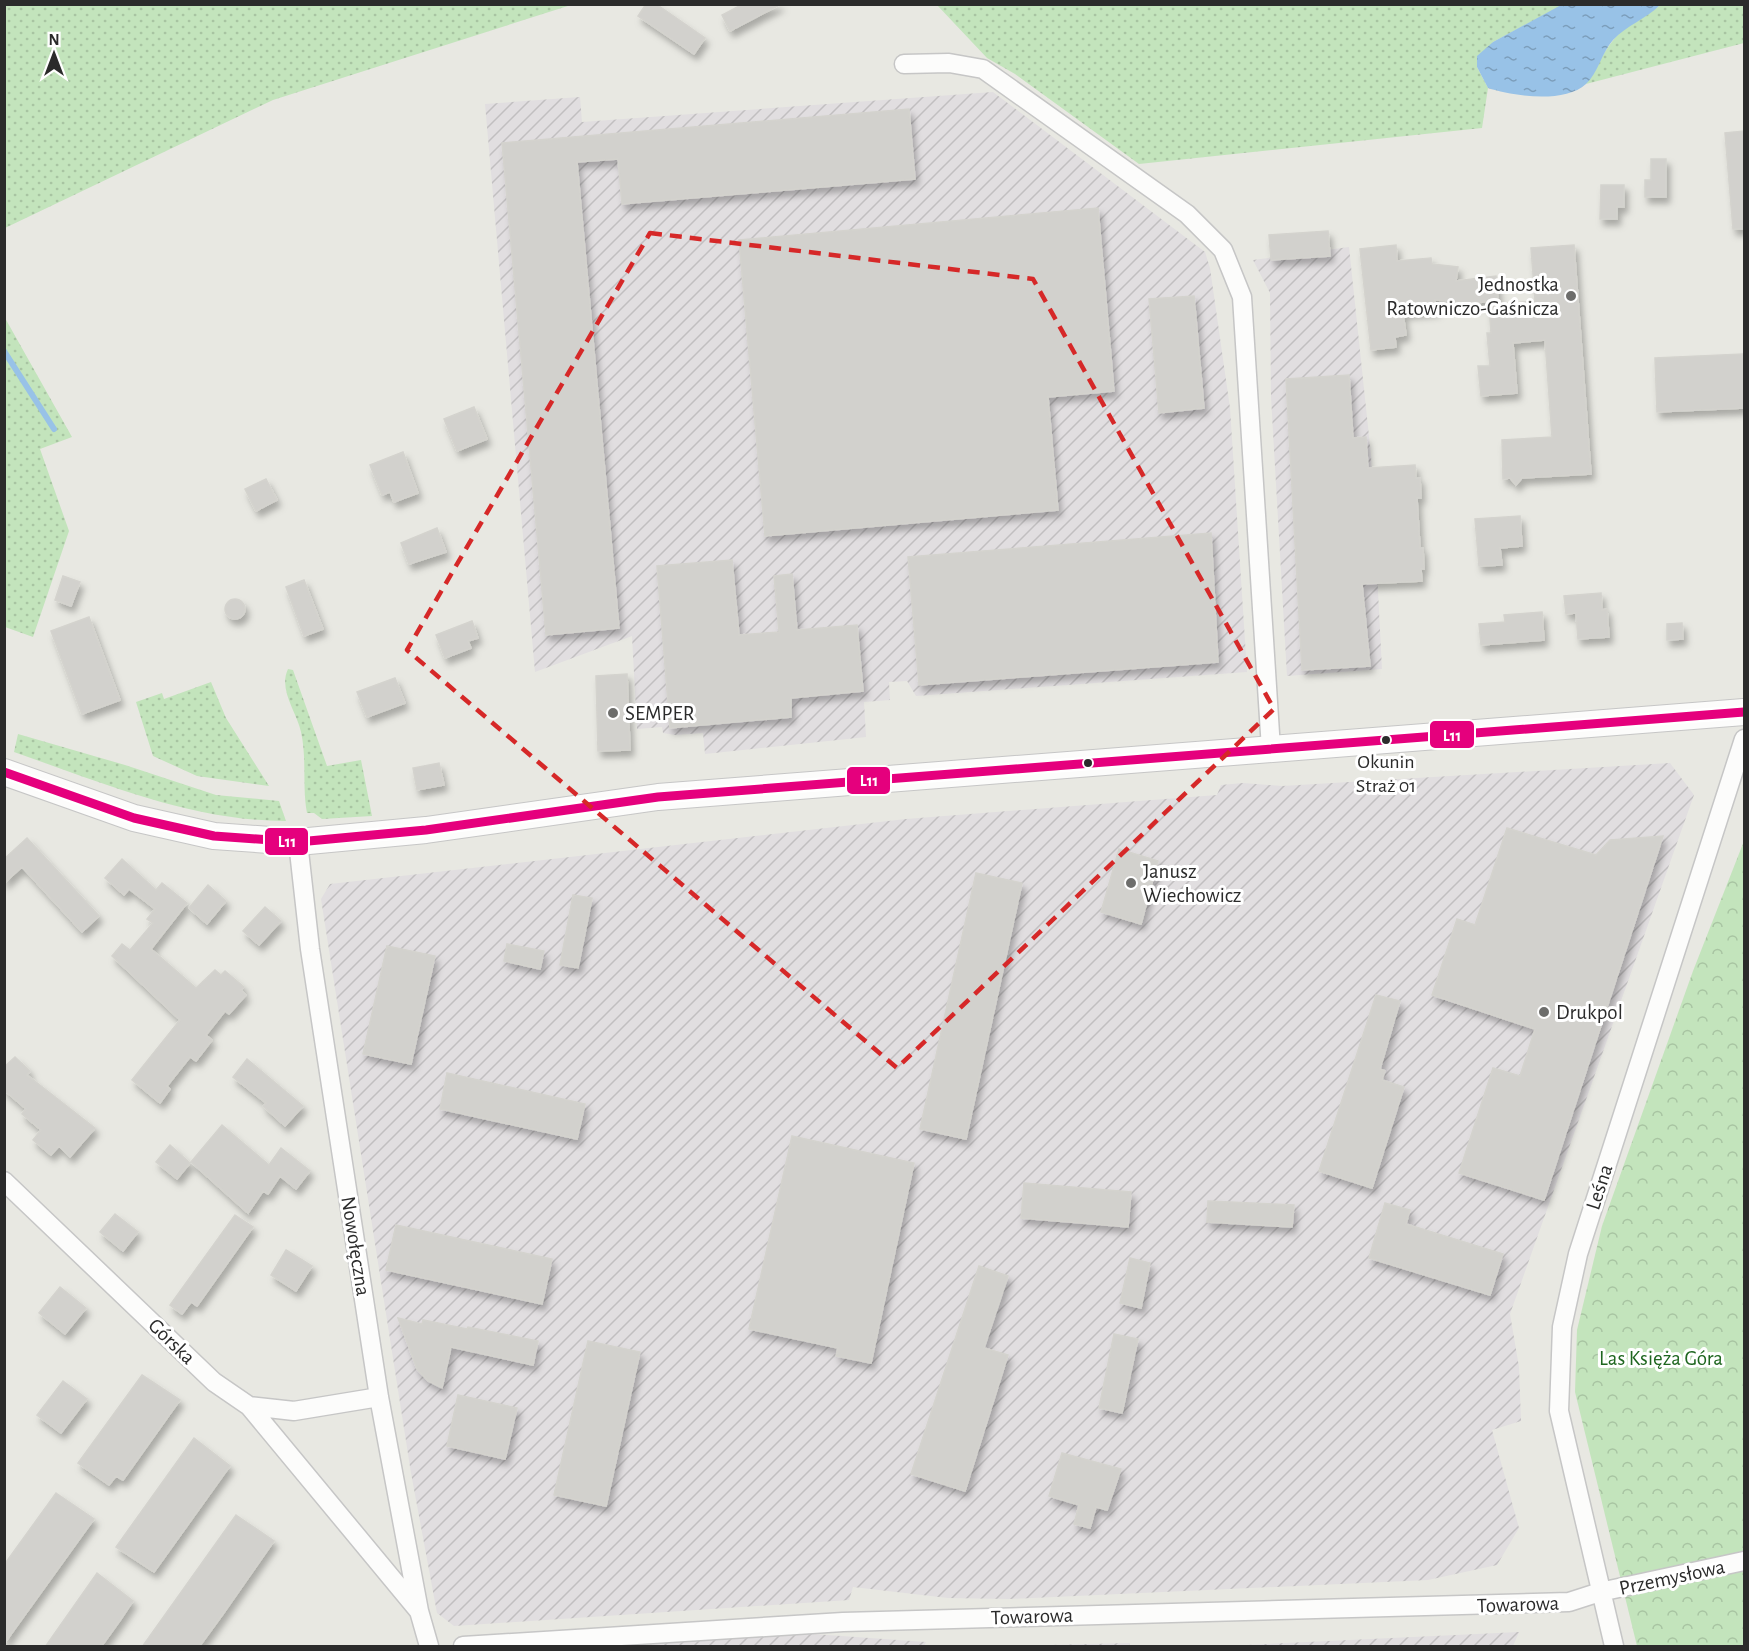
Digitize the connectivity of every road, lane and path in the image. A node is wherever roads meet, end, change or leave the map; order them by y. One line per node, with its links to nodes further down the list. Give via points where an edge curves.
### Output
1 (904, 64): 4 (street, via 949,63 983,69 1187,214 1223,250 1242,297)
2 (1744, 712): 4 (main road)
3 (1744, 739): 11 (street, Leśna, via 1578,1254 1562,1327 1559,1411)
4 (1271, 749): 6 (main road, via 658,797 426,830)
5 (4, 772): 6 (main road, via 134,818 214,836)
6 (298, 842): 8 (street, Nowołęczna, via 310,949)
7 (4, 1181): 9 (street, Górska, via 214,1382)
8 (379, 1397): 9 (street, Górska, via 294,1411); 12 (street, Nowołęczna)
9 (249, 1406): 12 (street)
10 (1744, 1561): 11 (street, Przemysłowa)
11 (1600, 1592): 14 (street, Towarowa, via 1569,1602 843,1622); 15 (street, Leśna)
12 (419, 1611): 13 (street, Nowołęczna)
13 (429, 1647)
14 (463, 1647)
15 (1614, 1647)

